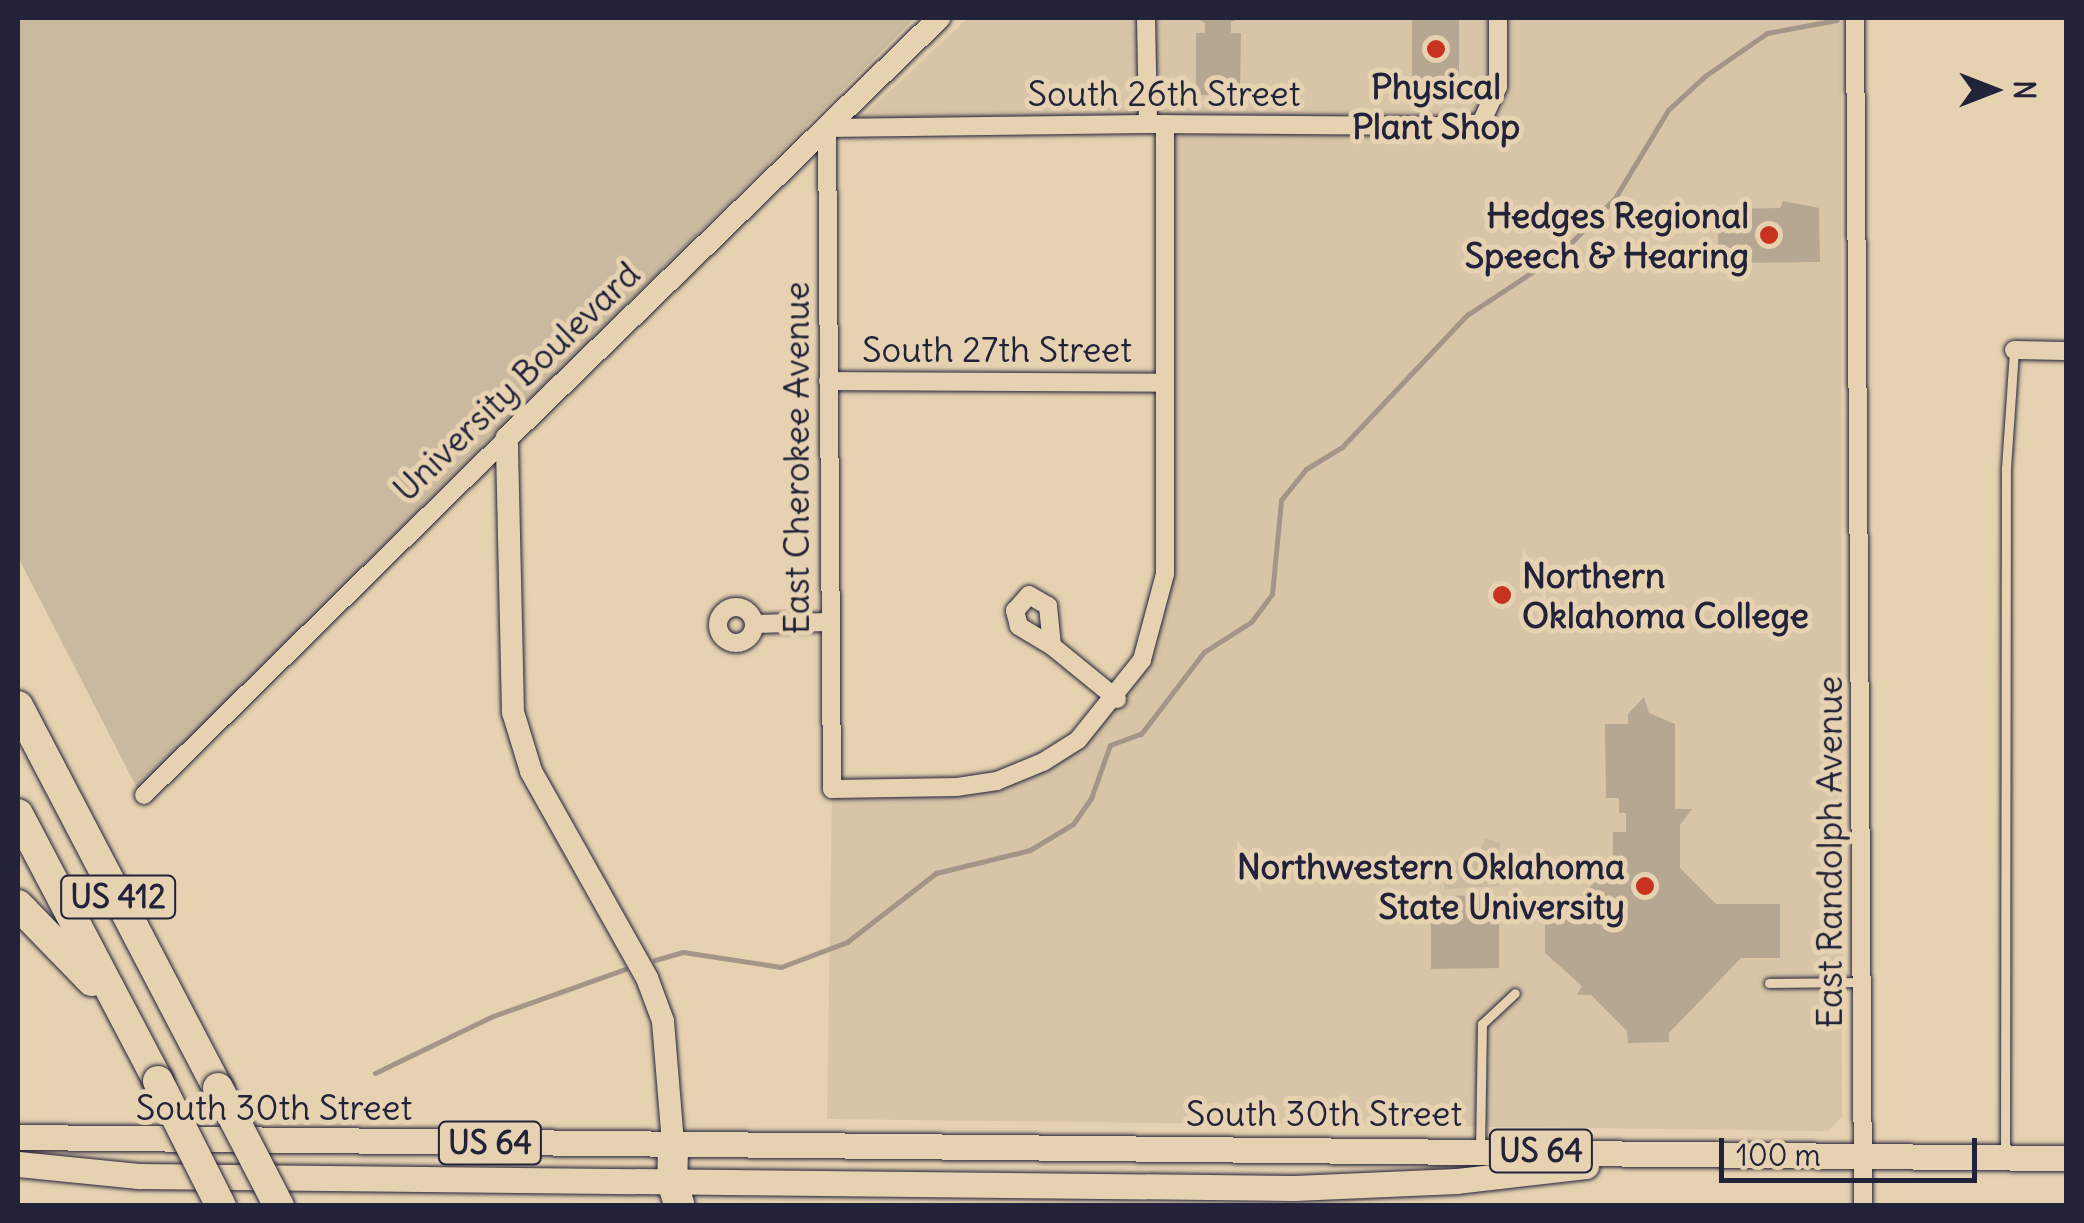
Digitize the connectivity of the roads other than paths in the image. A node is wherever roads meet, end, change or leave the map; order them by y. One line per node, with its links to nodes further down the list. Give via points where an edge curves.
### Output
1 (939, 18): 6 (street, University Boulevard)
2 (1146, 18): 5 (street)
3 (1498, 18): 5 (street, South 26th Street, via 1494,109 1481,124)
4 (1855, 18): 20 (street, East Randolph Avenue)
5 (1156, 124): 6 (street, South 26th Street); 10 (street)
6 (827, 128): 9 (street, East Cherokee Avenue); 11 (street, University Boulevard)
7 (2014, 350): 8 (street); 30 (lane, via 2006,468)
8 (2066, 351)
9 (828, 381): 10 (street, South 27th Street); 12 (street, East Cherokee Avenue)
10 (1165, 383): 15 (street, via 1159,616)
11 (507, 438): 17 (street, University Boulevard); 25 (street, via 514,712 532,770 648,978 664,1021)
12 (828, 622): 13 (street); 15 (street, East Cherokee Avenue, via 832,789 997,781 1078,740)
13 (755, 624)
14 (1052, 646): 15 (street)
15 (1117, 699)
16 (18, 706): 37 (highway, US 412, bridge)
17 (144, 795)
18 (18, 814): 23 (highway, US 412)
19 (18, 905): 23 (highway)
20 (1862, 982): 21 (lane); 29 (street, East Randolph Avenue)
21 (1769, 983)
22 (1516, 994): 27 (lane, via 1482,1024)
23 (120, 1012): 36 (highway, bridge)
24 (18, 1138): 25 (main road, South 30th Street / US 64)
25 (673, 1143): 26 (main road, South 30th Street / US 64); 35 (highway)
26 (1158, 1148): 27 (main road, South 30th Street / US 64); 34 (main road)
27 (1480, 1148): 28 (main road, South 30th Street / US 64); 33 (lane)
28 (1652, 1158): 29 (main road, US 64); 33 (main road, South 30th Street / US 64)
29 (1864, 1158): 30 (main road, US 64); 38 (street, East Randolph Avenue)
30 (2005, 1158): 31 (main road, US 64)
31 (2066, 1158)
32 (18, 1164): 35 (main road, South 30th Street, via 138,1176)
33 (1480, 1178): 34 (main road, South 30th Street / US 64)
34 (1158, 1196): 35 (main road, South 30th Street / US 64)
35 (671, 1198)
36 (222, 1206)
37 (279, 1206)
38 (1862, 1206)

